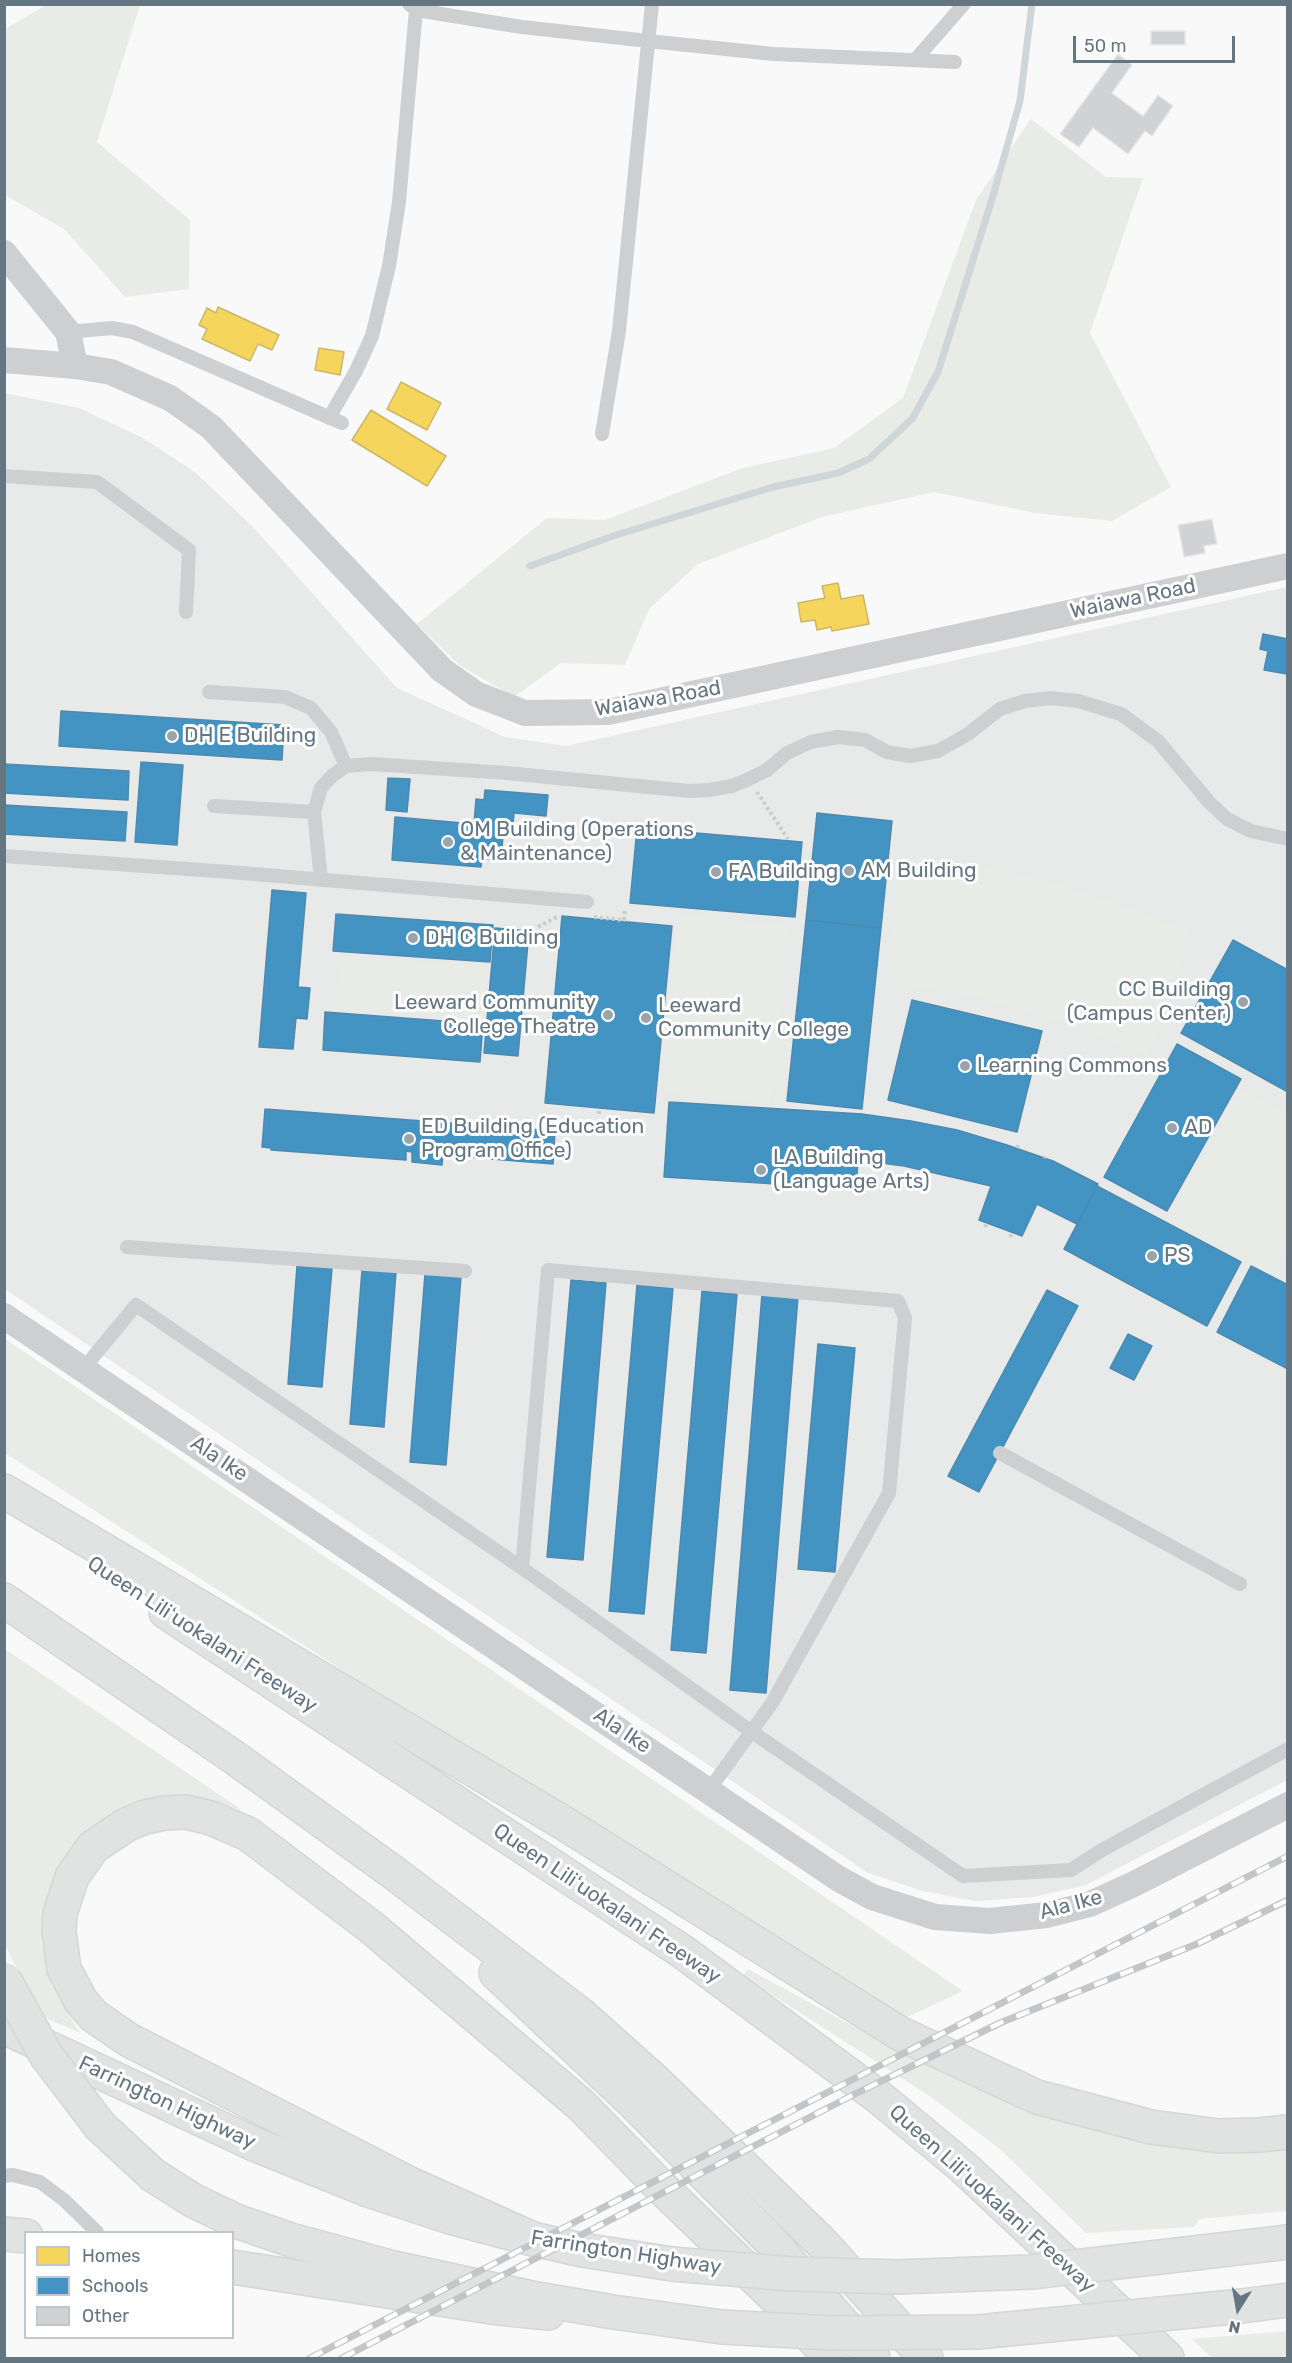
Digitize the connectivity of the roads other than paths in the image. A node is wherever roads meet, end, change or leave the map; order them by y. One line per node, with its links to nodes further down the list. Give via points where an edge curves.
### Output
1 (652, 4): 4 (lane)
2 (964, 4): 5 (lane)
3 (412, 7): 4 (lane, via 522,27); 8 (lane, via 399,202 389,266 372,336 336,421 133,332 112,328)
4 (648, 41): 5 (lane, via 774,54); 11 (lane, via 619,331)
5 (915, 60): 6 (lane)
6 (955, 62)
7 (4, 253): 8 (street)
8 (68, 332): 10 (street)
9 (4, 360): 10 (street, Waiawa Road)
10 (75, 366): 13 (street, Waiawa Road, via 111,372 170,398 211,427 442,670 476,694 525,713 608,712)
11 (602, 434)
12 (4, 476): 14 (lane, via 97,482 189,550)
13 (1287, 566)
14 (186, 612)
15 (209, 692): 16 (lane, via 285,697 311,708 331,732)
16 (346, 766): 18 (lane, via 321,788); 19 (lane, via 371,764 709,790 749,779 811,742 838,736 865,740 887,752 910,756 938,751 968,735 1000,709 1050,698 1078,700 1121,714 1139,725 1227,819 1251,831)
17 (214, 806): 18 (lane)
18 (314, 812): 21 (lane)
19 (1287, 839)
20 (4, 856): 21 (lane)
21 (321, 880): 22 (lane)
22 (587, 902)
23 (127, 1246): 24 (lane)
24 (465, 1271)
25 (4, 1316): 26 (street, Ala Ike)
26 (84, 1368): 30 (lane, via 136,1305); 36 (street, Ala Ike)
27 (1000, 1453): 31 (lane)
28 (4, 1491): 40 (main road, via 562,1822 899,2033 1037,2097 1150,2127 1219,2136)
29 (4, 1505): 41 (main road, Queen Liliʻuokalani Freeway, via 683,1952 880,2098)
30 (522, 1568): 33 (lane); 33 (lane, via 548,1270 898,1301 905,1318 889,1493)
31 (1240, 1584)
32 (4, 1600): 35 (main road)
33 (752, 1732): 34 (lane, via 963,1876 1071,1870); 36 (lane)
34 (1287, 1749)
35 (235, 1758): 54 (main road, via 496,1974 636,2105 768,2238); 55 (main road, via 580,2014 822,2243)
36 (709, 1790): 37 (street, Ala Ike, via 872,1897 934,1917 990,1921 1047,1915 1089,1904)
37 (1287, 1805)
38 (4, 1979): 51 (main road, bridge, via 46,2055 100,2126 153,2175 194,2201 291,2240 390,2267 537,2299)
39 (4, 2027): 46 (main road, Farrington Highway, via 275,2153 450,2217)
40 (1287, 2132)
41 (963, 2167): 56 (main road); 57 (main road, Queen Liliʻuokalani Freeway)
42 (4, 2176): 43 (lane, via 40,2182)
43 (96, 2231)
44 (4, 2234): 45 (main road)
45 (24, 2236)
46 (533, 2239): 47 (main road, Farrington Highway, bridge, via 672,2264 802,2275 908,2277 1031,2272); 49 (main road, via 410,2184 129,2040 94,2016 64,1969 59,1932 60,1914 72,1877 93,1848 126,1825 165,1813 186,1812 211,1818 248,1833 371,1927 573,2098)
47 (1287, 2240)
48 (234, 2267): 51 (main road, via 491,2307)
49 (778, 2300): 52 (main road); 53 (main road)
50 (1287, 2301): 51 (main road, bridge, via 978,2332 832,2333)
51 (722, 2327)
52 (821, 2358)
53 (831, 2358)
54 (873, 2358)
55 (926, 2358)
56 (1148, 2358)
57 (1167, 2358)

